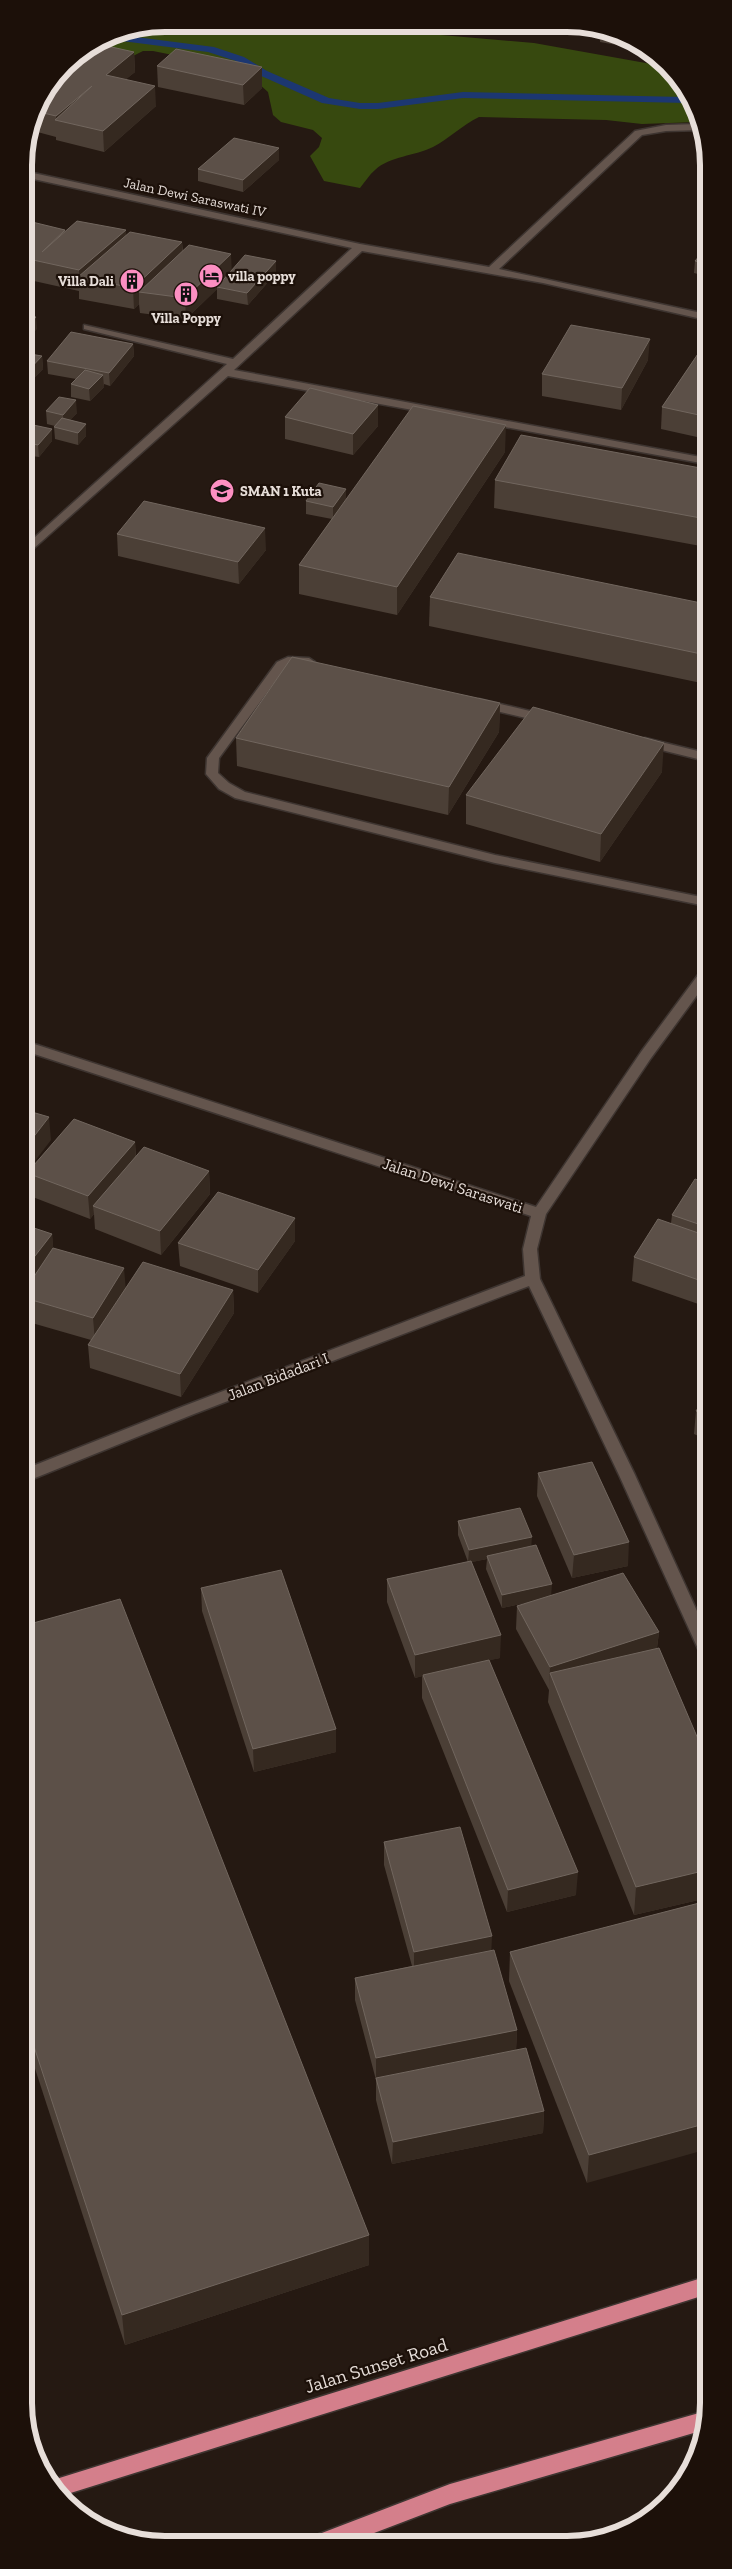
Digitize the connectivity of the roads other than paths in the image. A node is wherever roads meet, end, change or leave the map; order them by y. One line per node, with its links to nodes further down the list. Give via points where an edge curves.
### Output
1 (693, 128): 4 (street, via 666,128 639,133)
2 (33, 176): 3 (street, Jalan Dewi Saraswati IV)
3 (360, 247): 4 (street, Jalan Dewi Saraswati IV); 7 (street)
4 (491, 271): 5 (street, Jalan Dewi Saraswati IV)
5 (700, 317)
6 (88, 327): 7 (street)
7 (235, 363): 8 (street)
8 (226, 372): 9 (street); 10 (street)
9 (700, 461)
10 (33, 546)
11 (318, 664): 16 (street, via 288,661 281,665 213,758 212,774 224,786 240,795 495,859)
12 (464, 699): 13 (street)
13 (561, 722)
14 (629, 738): 15 (street)
15 (700, 755)
16 (700, 901)
17 (700, 983): 19 (street, via 646,1055)
18 (33, 1049): 19 (street, Jalan Dewi Saraswati)
19 (539, 1213): 20 (street, Jalan Dewi Saraswati, via 530,1249)
20 (533, 1279): 21 (street, Jalan Bidadari I); 22 (street, Jalan Dewi Saraswati)
21 (33, 1473)
22 (699, 1634)
23 (699, 2288): 25 (highway, Jalan Sunset Road)
24 (698, 2422): 26 (highway, via 450,2494)
25 (62, 2486)
26 (339, 2536)

